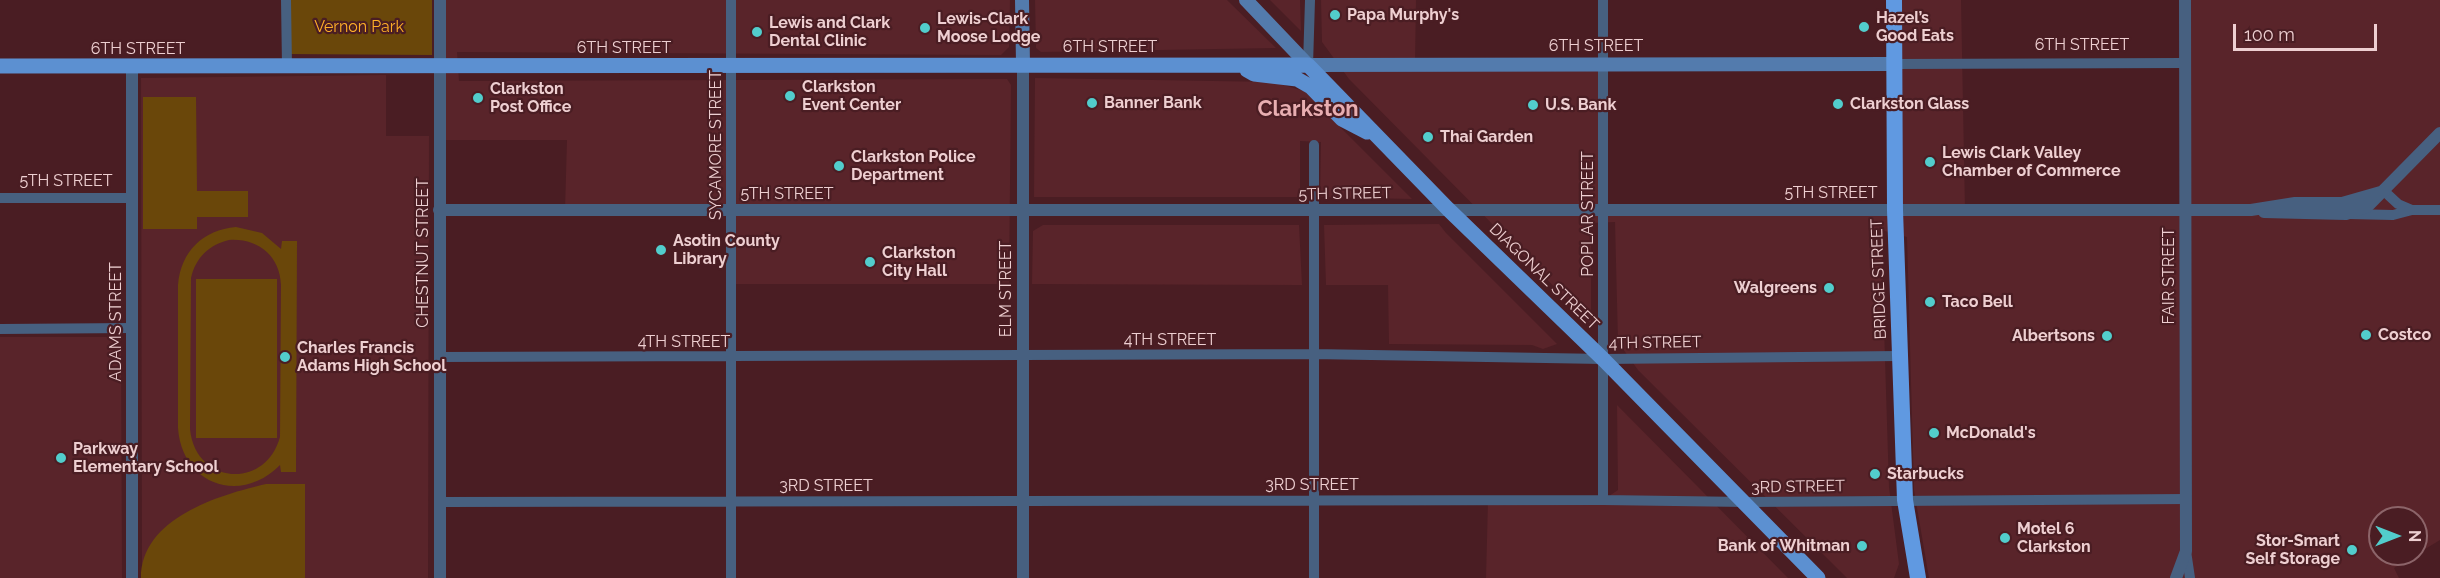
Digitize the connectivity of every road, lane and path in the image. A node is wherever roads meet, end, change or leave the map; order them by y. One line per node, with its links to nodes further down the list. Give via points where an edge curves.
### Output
1 (286, 0): 18 (street)
2 (440, 0): 15 (street, CHESTNUT STREET)
3 (731, 0): 19 (street, SYCAMORE STREET)
4 (1022, 0): 11 (main road, ELM STREET)
5 (1246, 0): 16 (main road, DIAGONAL STREET)
6 (1310, 0): 16 (street)
7 (1603, 0): 13 (street, POPLAR STREET)
8 (1894, 0): 14 (highway, BRIDGE STREET)
9 (2185, 0): 10 (street, FAIR STREET)
10 (2184, 63): 14 (street, 6TH STREET); 33 (street, FAIR STREET)
11 (1023, 64): 12 (main road, 6TH STREET); 19 (main road, 6TH STREET); 31 (street, ELM STREET)
12 (1244, 64): 16 (main road, 6TH STREET); 22 (main road, via 1254,74 1297,79 1311,87 1342,119)
13 (1603, 64): 14 (main road, 6TH STREET); 16 (main road, 6TH STREET); 28 (street, POPLAR STREET)
14 (1894, 64): 32 (highway, BRIDGE STREET)
15 (440, 65): 18 (main road, 6TH STREET); 19 (main road, 6TH STREET); 29 (street, CHESTNUT STREET)
16 (1308, 65): 22 (main road, DIAGONAL STREET)
17 (0, 66): 20 (main road, 6TH STREET)
18 (287, 66): 20 (main road, 6TH STREET)
19 (731, 66): 30 (street, SYCAMORE STREET)
20 (132, 67): 26 (street, ADAMS STREET)
21 (2440, 133): 24 (street)
22 (1382, 140): 27 (main road, DIAGONAL STREET)
23 (1314, 145): 37 (street)
24 (2384, 191): 34 (street, 5TH STREET, via 2342,202 2295,203); 35 (street); 38 (street, 5TH STREET, via 2367,207)
25 (0, 198): 26 (street, 5TH STREET)
26 (132, 198): 39 (street, ADAMS STREET)
27 (1448, 209): 28 (street, 5TH STREET); 37 (street, 5TH STREET); 46 (main road, DIAGONAL STREET)
28 (1604, 209): 32 (street, 5TH STREET); 46 (street, POPLAR STREET)
29 (439, 210): 30 (street, 5TH STREET); 44 (street, CHESTNUT STREET)
30 (731, 210): 31 (street, 5TH STREET); 45 (street, SYCAMORE STREET)
31 (1022, 210): 37 (street, 5TH STREET); 42 (street, ELM STREET)
32 (1895, 210): 33 (street, 5TH STREET); 43 (highway, BRIDGE STREET)
33 (2186, 210): 34 (street, 5TH STREET); 51 (street, FAIR STREET)
34 (2251, 210): 38 (street, 5TH STREET)
35 (2412, 210): 36 (street, 5TH STREET); 38 (street, 5TH STREET, via 2393,215)
36 (2440, 210)
37 (1314, 211): 41 (street)
38 (2346, 214)
39 (132, 328): 40 (street); 57 (street, ADAMS STREET)
40 (0, 329)
41 (1313, 354): 42 (street, 4TH STREET); 46 (street, 4TH STREET); 48 (street)
42 (1022, 356): 45 (street, 4TH STREET); 47 (street, ELM STREET)
43 (1899, 356): 46 (street, 4TH STREET); 50 (highway, BRIDGE STREET)
44 (440, 357): 45 (street, 4TH STREET); 53 (street, CHESTNUT STREET)
45 (730, 357): 52 (street, SYCAMORE STREET)
46 (1603, 359): 49 (street, POPLAR STREET); 54 (main road, DIAGONAL STREET)
47 (1023, 500): 48 (street, 3RD STREET); 52 (street, 3RD STREET); 60 (street, ELM STREET)
48 (1314, 500): 49 (street, 3RD STREET); 61 (street)
49 (1604, 500): 54 (street, 3RD STREET)
50 (1905, 500): 51 (street, 3RD STREET); 54 (street, 3RD STREET); 55 (highway, BRIDGE STREET)
51 (2186, 500): 56 (street, FAIR STREET)
52 (731, 501): 53 (street, 3RD STREET); 59 (street, SYCAMORE STREET)
53 (439, 502): 58 (street, CHESTNUT STREET)
54 (1746, 502): 62 (main road, DIAGONAL STREET)
55 (1913, 555): 63 (highway, BRIDGE STREET); 64 (highway, BRIDGE STREET)
56 (2182, 577)
57 (132, 578)
58 (440, 578)
59 (731, 578)
60 (1023, 578)
61 (1314, 578)
62 (1818, 578)
63 (1905, 578)
64 (1918, 578)

